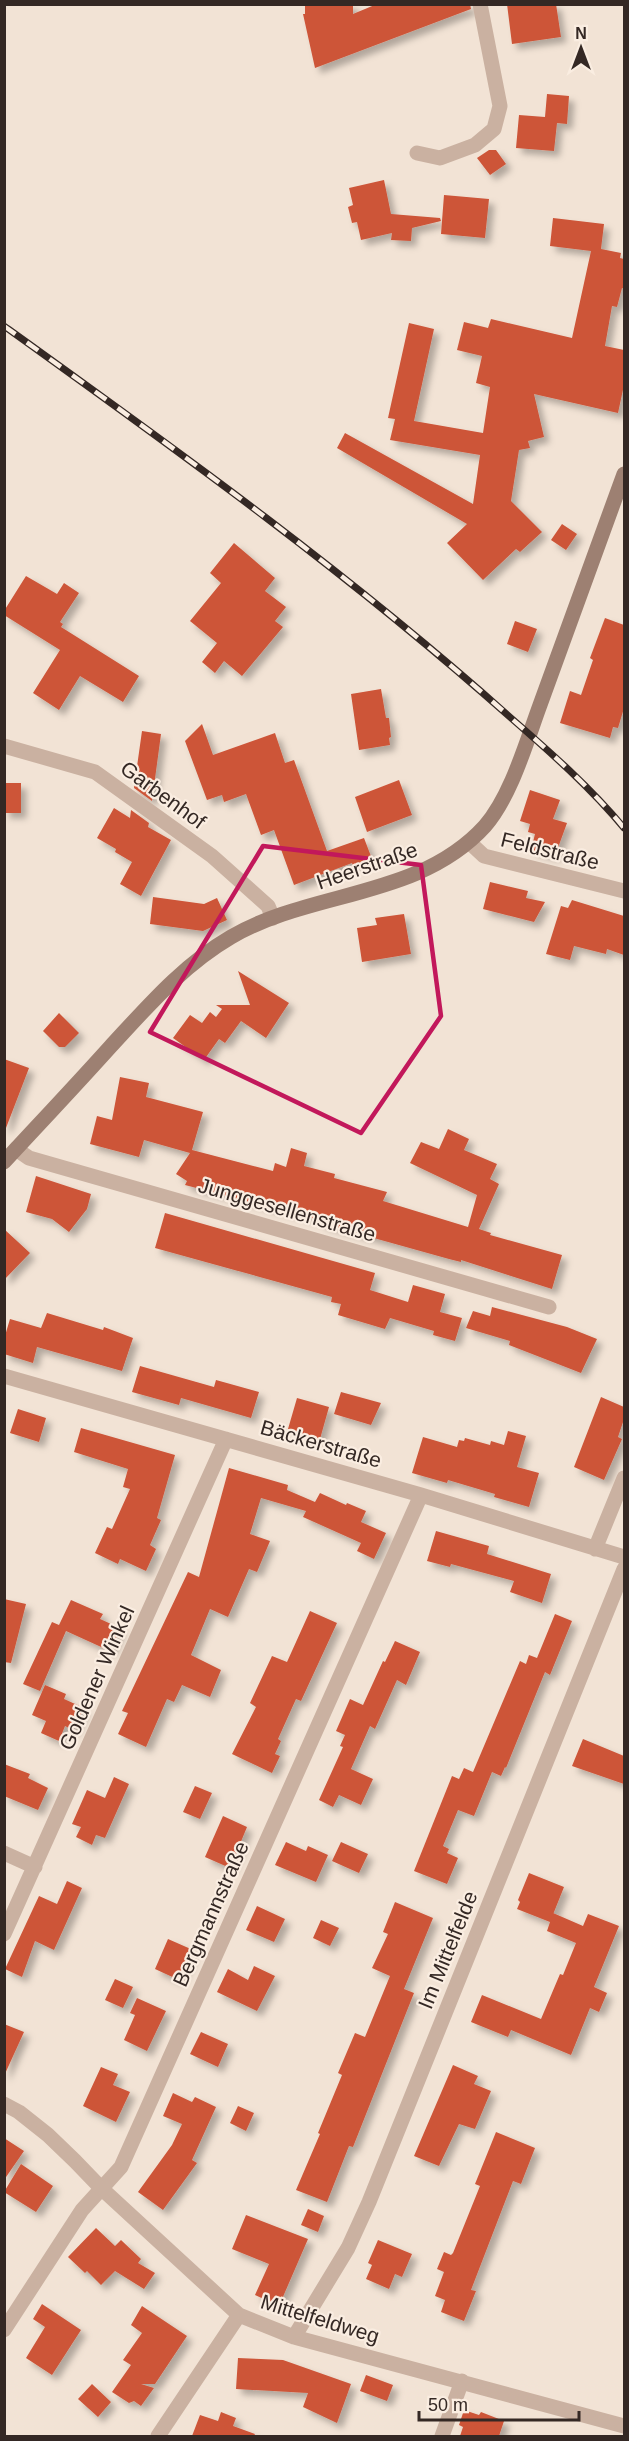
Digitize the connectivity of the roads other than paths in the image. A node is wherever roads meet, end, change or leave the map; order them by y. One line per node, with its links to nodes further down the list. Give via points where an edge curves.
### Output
1 (480, 4): 2 (street, via 500,106 494,129 476,145 440,158)
2 (417, 153)
3 (624, 474): 5 (street, Heerstraße, via 504,796)
4 (4, 746): 7 (street, Garbenhof, via 95,772 212,856 268,906)
5 (469, 842): 6 (street, Feldstraße, via 484,856); 7 (street, Heerstraße, via 445,860 406,878)
6 (624, 891)
7 (273, 918): 8 (street, Heerstraße, via 196,959)
8 (16, 1149): 9 (street, Heerstraße); 10 (street, Junggesellenstraße, via 29,1158)
9 (4, 1162)
10 (549, 1307)
11 (4, 1376): 12 (street, Bäckerstraße)
12 (226, 1438): 14 (street, Bäckerstraße); 19 (street, Goldener Winkel)
13 (624, 1478): 15 (street)
14 (421, 1495): 15 (street, Bäckerstraße); 22 (street, Bergmannstraße, via 120,2167)
15 (596, 1549): 16 (street, Bäckerstraße)
16 (624, 1557)
17 (624, 1569): 25 (street, Im Mittelfelde, via 369,2202 348,2248)
18 (4, 1853): 19 (street)
19 (34, 1867): 20 (street, Goldener Winkel)
20 (4, 1934)
21 (4, 2104): 22 (street, Mittelfeldweg, via 48,2135)
22 (101, 2188): 23 (street, Mittelfeldweg); 24 (street, Bergmannstraße, via 82,2210)
23 (238, 2315): 25 (street, Mittelfeldweg); 28 (street)
24 (4, 2330)
25 (294, 2337): 26 (street, Mittelfeldweg)
26 (462, 2381): 27 (street, Mittelfeldweg); 29 (street)
27 (624, 2426)
28 (158, 2436)
29 (442, 2436)

